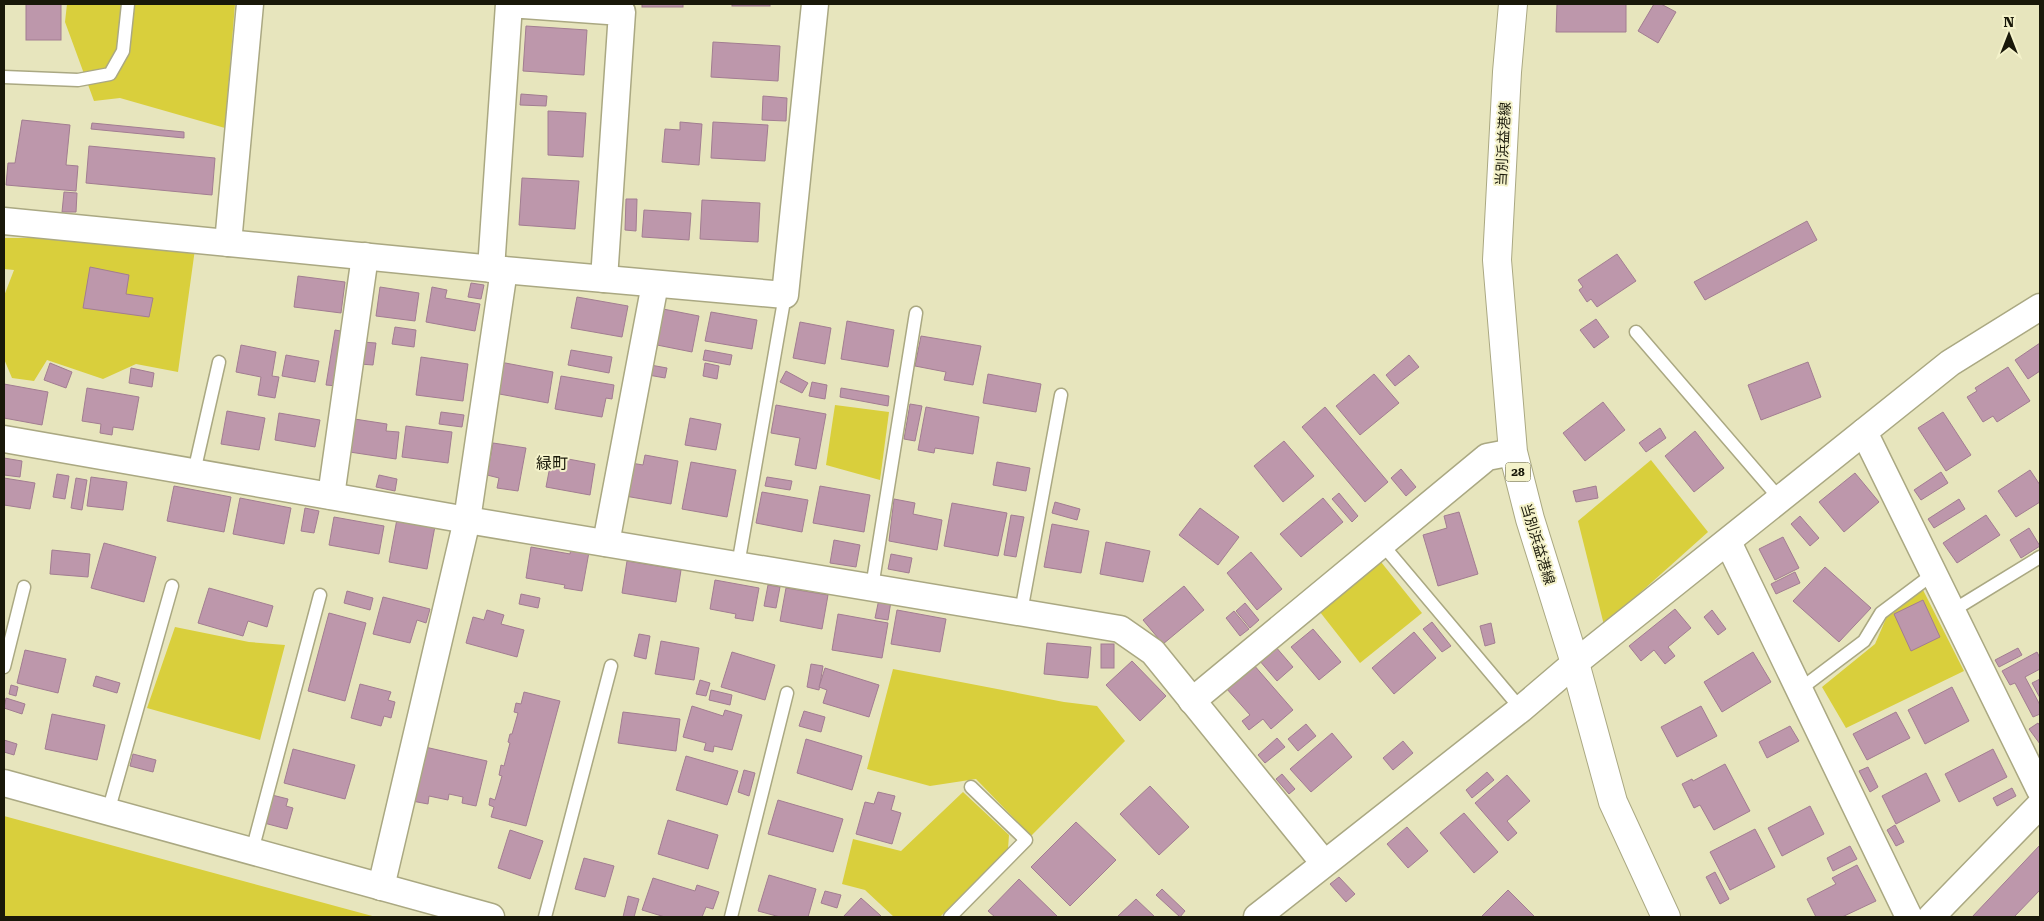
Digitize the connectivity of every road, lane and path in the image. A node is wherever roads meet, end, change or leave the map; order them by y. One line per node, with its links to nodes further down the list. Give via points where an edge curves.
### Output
1 (128, 4): 5 (lane, via 123,50 110,74 78,80)
2 (250, 4): 7 (street)
3 (815, 4): 12 (street)
4 (1513, 4): 20 (main road, 当別浜益港線 / 28, via 1497,260)
5 (4, 77)
6 (4, 221): 7 (street)
7 (228, 243): 8 (street)
8 (365, 256): 9 (street); 22 (street)
9 (498, 270): 10 (street); 10 (street, via 509,4 622,12); 24 (street)
10 (604, 279): 11 (street)
11 (655, 284): 12 (street); 26 (street)
12 (785, 295): 29 (lane)
13 (2040, 307): 18 (street, via 1950,363)
14 (916, 313): 33 (lane)
15 (1636, 332): 23 (lane)
16 (219, 362): 21 (lane)
17 (1061, 394): 36 (lane)
18 (1864, 432): 23 (street); 30 (street)
19 (4, 439): 21 (street)
20 (1513, 452): 27 (street, via 1487,457); 37 (main road, 当別浜益港線 / 28)
21 (194, 472): 22 (street)
22 (331, 496): 24 (street)
23 (1780, 499): 25 (street)
24 (467, 520): 26 (street); 50 (street)
25 (1728, 542): 37 (street); 40 (street)
26 (606, 543): 29 (street)
27 (1382, 544): 42 (street); 43 (lane)
28 (2040, 557): 35 (lane)
29 (738, 565): 33 (street)
30 (1934, 574): 35 (street); 40 (lane, via 1881,613 1864,641)
31 (172, 586): 47 (lane)
32 (24, 587): 39 (lane)
33 (872, 587): 36 (street)
34 (320, 595): 48 (lane)
35 (1952, 611): 46 (street)
36 (1020, 612): 42 (street, via 1120,629 1153,652)
37 (1575, 664): 43 (street); 56 (main road, 当別浜益港線 / 28, via 1613,802)
38 (611, 666): 52 (lane)
39 (4, 667)
40 (1799, 690): 57 (street)
41 (788, 693): 53 (lane)
42 (1192, 701): 49 (street)
43 (1521, 709): 49 (street)
44 (4, 783): 47 (street)
45 (971, 787): 54 (lane, via 1026,840)
46 (2038, 807): 58 (street)
47 (108, 812): 48 (street)
48 (252, 851): 50 (street)
49 (1324, 863): 55 (street)
50 (381, 887): 51 (street)
51 (491, 917)
52 (545, 917)
53 (731, 917)
54 (950, 917)
55 (1257, 917)
56 (1666, 917)
57 (1909, 917)
58 (1931, 917)

